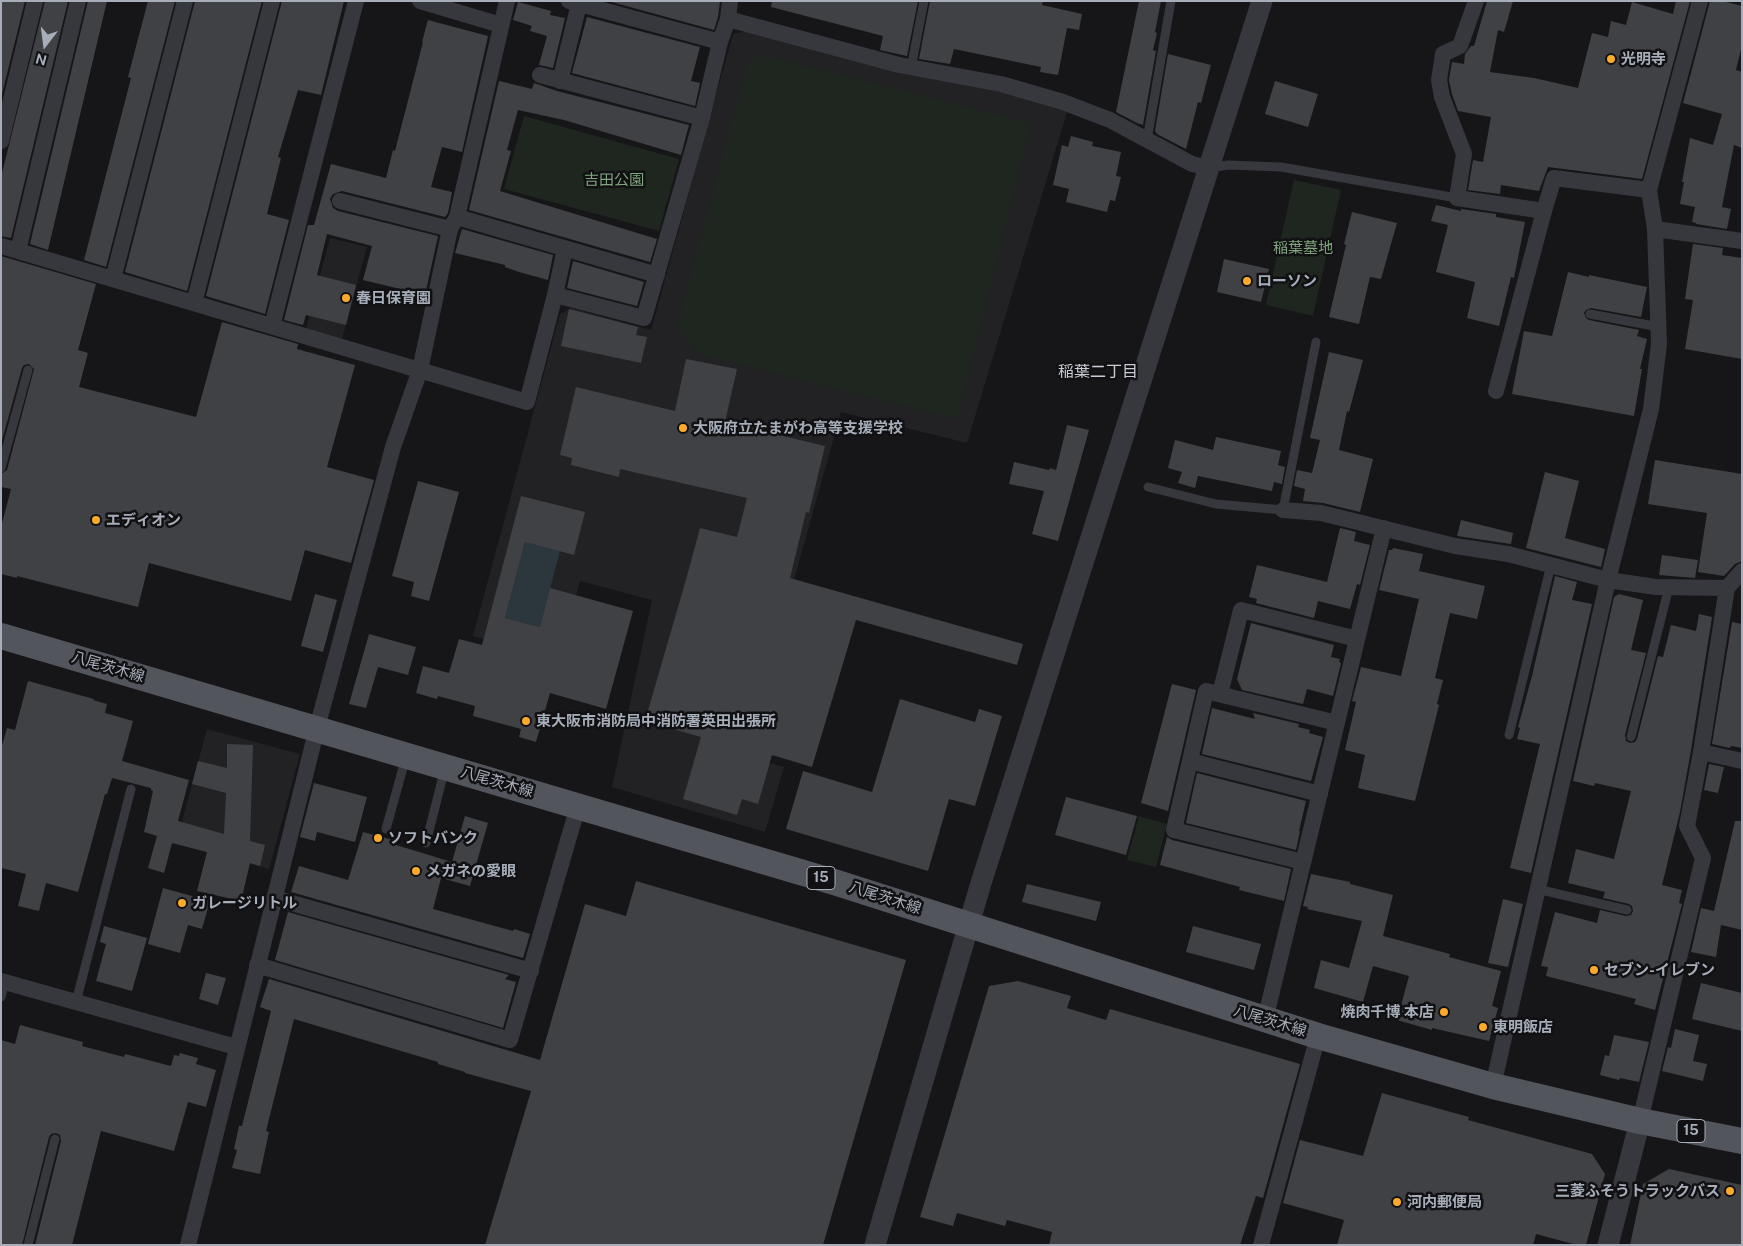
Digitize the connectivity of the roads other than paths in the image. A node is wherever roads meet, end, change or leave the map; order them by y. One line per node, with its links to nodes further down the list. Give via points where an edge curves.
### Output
1 (35, 1): 23 (street)
2 (78, 1): 34 (street)
3 (185, 1): 36 (street)
4 (272, 1): 38 (street)
5 (356, 1): 40 (street)
6 (420, 1): 16 (street)
7 (507, 1): 16 (street)
8 (730, 1): 15 (street)
9 (924, 1): 18 (lane)
10 (1172, 1): 22 (lane)
11 (1262, 1): 24 (street)
12 (1476, 1): 26 (street, via 1460,46 1443,54 1439,80 1442,97 1464,154)
13 (1700, 1): 25 (street)
14 (574, 3): 17 (street); 20 (street)
15 (728, 18): 17 (street); 18 (street)
16 (501, 25): 29 (street)
17 (720, 42): 21 (street)
18 (911, 68): 22 (street, via 1001,84 1063,102 1110,120)
19 (540, 75): 20 (street)
20 (560, 81): 21 (street)
21 (702, 118): 35 (street)
22 (1147, 140): 24 (street, via 1192,164)
23 (1, 141)
24 (1210, 168): 26 (lane, via 1228,165 1281,167); 76 (street)
25 (1649, 190): 28 (street, via 1554,178); 30 (street)
26 (1457, 198): 28 (street)
27 (340, 201): 29 (street)
28 (1544, 211): 45 (street)
29 (454, 223): 33 (street); 44 (street)
30 (1656, 229): 31 (street); 41 (street)
31 (1742, 240)
32 (1, 246): 34 (street)
33 (565, 249): 35 (street); 37 (street)
34 (18, 251): 36 (street)
35 (657, 275): 37 (street, via 644,318)
36 (113, 279): 38 (street)
37 (555, 295): 44 (street, via 526,402)
38 (194, 303): 40 (street)
39 (1590, 314): 41 (lane)
40 (272, 326): 44 (street)
41 (1659, 327): 52 (street, via 1651,409)
42 (1316, 342): 48 (lane)
43 (28, 370): 46 (lane)
44 (420, 370): 59 (street, via 393,448)
45 (1496, 392)
46 (1, 468)
47 (1148, 487): 48 (lane, via 1216,504)
48 (1283, 510): 49 (street, via 1322,513)
49 (1384, 528): 50 (street); 56 (street)
50 (1551, 565): 52 (street); 60 (lane)
51 (1742, 571): 54 (street)
52 (1608, 580): 53 (street); 73 (street)
53 (1668, 587): 54 (street); 61 (lane)
54 (1727, 588): 62 (street)
55 (1, 636): 59 (main road, 八尾茨木線 / 15)
56 (1357, 639): 57 (street, via 1241,610); 58 (street)
57 (1220, 694): 58 (street); 64 (street, via 1206,691)
58 (1337, 723): 68 (street)
59 (317, 728): 63 (main road, 八尾茨木線 / 15); 74 (street)
60 (1509, 735)
61 (1631, 738)
62 (1701, 752): 65 (street); 85 (street, via 1687,826 1703,858)
63 (406, 755): 66 (main road, 八尾茨木線 / 15); 70 (lane)
64 (1190, 761): 68 (street); 72 (street, via 1174,830)
65 (1742, 761)
66 (446, 767): 69 (main road, 八尾茨木線 / 15); 71 (lane)
67 (131, 789): 80 (lane)
68 (1320, 794): 72 (street)
69 (578, 806): 76 (main road, 八尾茨木線 / 15); 78 (street)
70 (386, 829)
71 (426, 843)
72 (1303, 862): 81 (street)
73 (1538, 889): 75 (lane); 84 (street)
74 (274, 898): 77 (street); 78 (street)
75 (1627, 910)
76 (968, 925): 81 (main road, 八尾茨木線 / 15); 90 (street)
77 (257, 965): 78 (street, via 510,1040); 83 (street)
78 (530, 971)
79 (3, 987): 80 (street)
80 (76, 1002): 83 (street)
81 (1265, 1020): 82 (main road, 八尾茨木線 / 15)
82 (1318, 1036): 84 (main road, 八尾茨木線 / 15); 91 (street)
83 (236, 1047): 89 (street)
84 (1493, 1086): 85 (main road, 八尾茨木線 / 15)
85 (1640, 1121): 87 (main road, 八尾茨木線 / 15); 92 (street)
86 (55, 1139): 88 (lane)
87 (1742, 1141)
88 (28, 1245)
89 (188, 1245)
90 (875, 1245)
91 (1261, 1245)
92 (1608, 1245)

